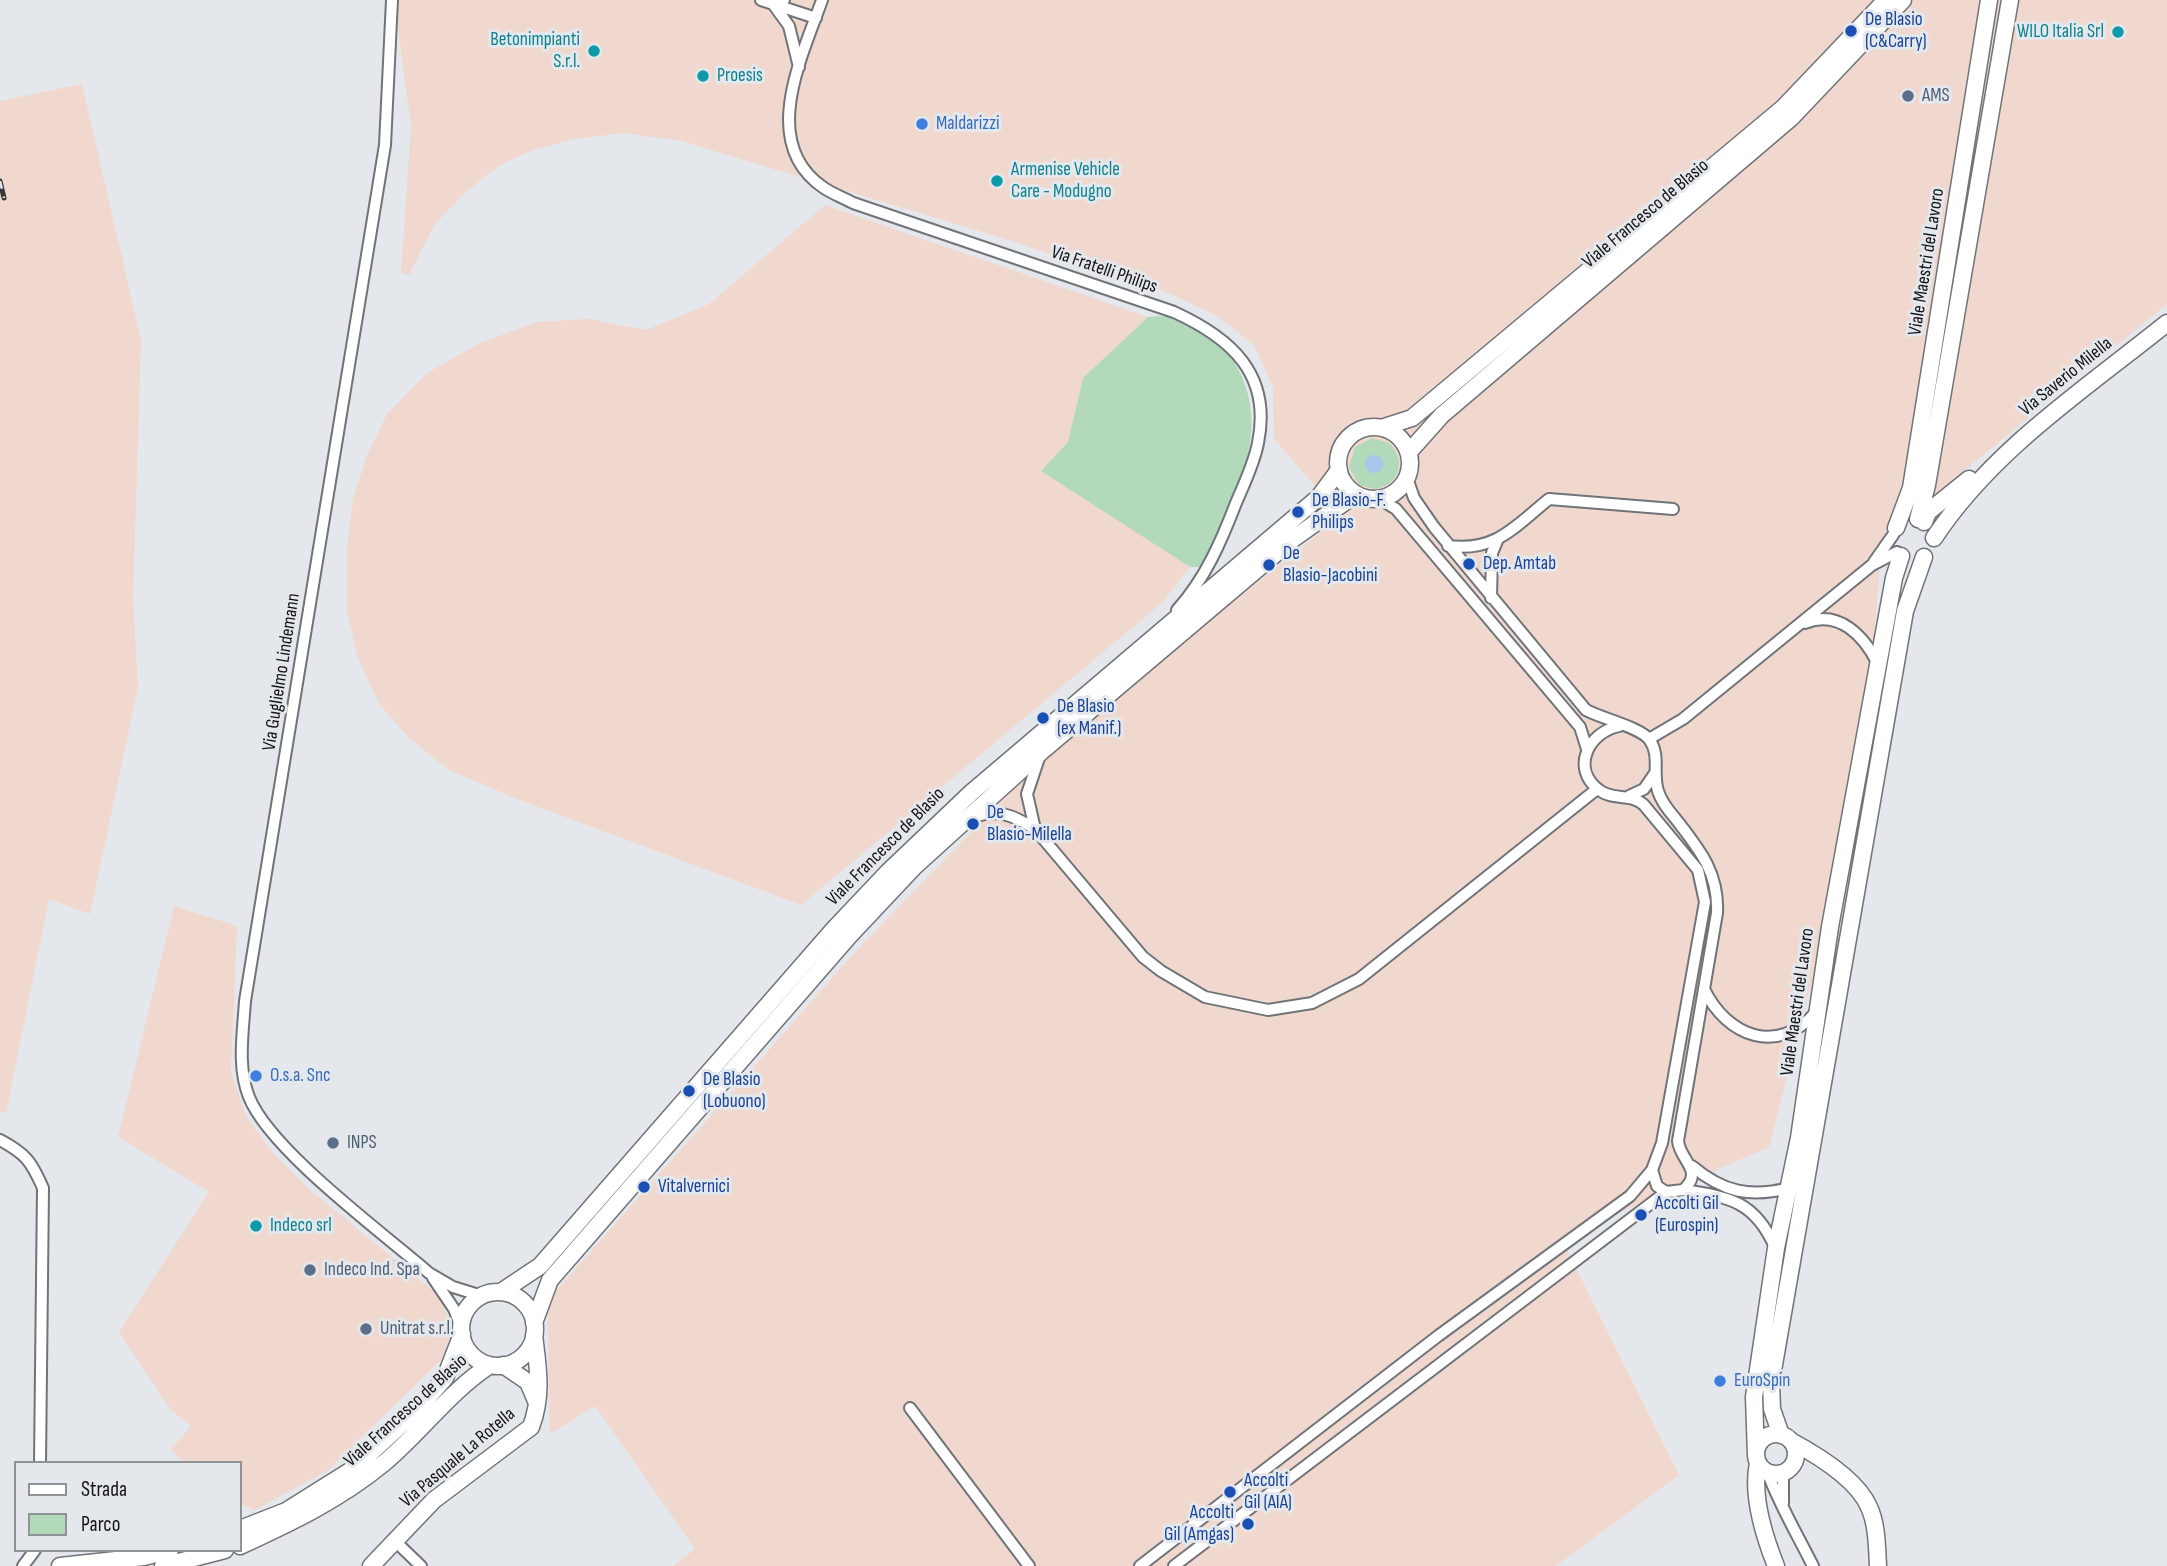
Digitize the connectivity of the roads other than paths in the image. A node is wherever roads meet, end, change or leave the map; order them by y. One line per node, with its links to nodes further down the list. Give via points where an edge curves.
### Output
1 (761, 0): 8 (street)
2 (822, 0): 9 (street, Via Fratelli Philips)
3 (1886, 0): 12 (street, Viale Francesco de Blasio, via 1783,108 1412,418)
4 (1903, 0): 13 (street, Viale Francesco de Blasio, via 1791,118 1442,415)
5 (1989, 0): 21 (street, Viale Maestri del Lavoro, via 1912,488)
6 (2010, 0): 20 (street, Viale Maestri del Lavoro)
7 (395, 1): 52 (street, Via Guglielmo Lindemann, via 386,145 245,1001 241,1063 248,1096 264,1126)
8 (778, 2): 9 (street); 10 (street)
9 (816, 18): 10 (street, Via Fratelli Philips)
10 (799, 69): 30 (street, Via Fratelli Philips, via 790,96 790,138 806,171 824,188 853,203 1174,312 1221,337 1236,350 1251,375 1260,420 1258,444 1223,538 1193,592)
11 (2167, 323): 14 (street, Via Saverio Milella)
12 (1384, 427): 13 (street, via 1395,433); 15 (street, via 1363,428 1346,440 1340,449)
13 (1409, 452): 16 (street)
14 (1992, 465): 20 (street, Via Saverio Milella); 22 (street, Via Saverio Milella)
15 (1339, 470): 17 (street); 30 (street, Viale Francesco de Blasio, via 1319,497)
16 (1407, 478): 18 (street, via 1401,488); 24 (street, via 1414,498)
17 (1356, 494): 18 (street); 35 (street, Viale Francesco de Blasio, via 1293,539)
18 (1380, 499): 34 (street, via 1396,509 1580,727)
19 (1673, 509): 23 (street, via 1549,499)
20 (1921, 521): 21 (street, via 1905,520); 22 (street)
21 (1894, 532): 25 (street); 27 (street)
22 (1934, 538): 26 (street)
23 (1497, 541): 24 (street, via 1467,548); 28 (street, via 1492,553)
24 (1448, 546): 28 (street)
25 (1899, 554): 26 (street, via 1912,560); 27 (street); 31 (street, Viale Maestri del Lavoro)
26 (1924, 557): 60 (street, Viale Maestri del Lavoro, via 1905,611 1771,1382 1772,1409)
27 (1872, 565): 29 (street)
28 (1491, 598): 32 (street, via 1586,710)
29 (1796, 627): 31 (street, via 1815,619 1846,625 1863,639); 33 (street, via 1683,719)
30 (1137, 653): 53 (street, Viale Francesco de Blasio, via 972,792 888,872 540,1266)
31 (1878, 664): 42 (street, Viale Maestri del Lavoro)
32 (1619, 726): 33 (street); 34 (street, via 1600,732)
33 (1649, 739): 36 (street, via 1657,761)
34 (1587, 748): 37 (street, via 1585,770)
35 (1041, 752): 39 (street, Viale Francesco de Blasio); 40 (street, via 1027,794)
36 (1655, 773): 38 (street, via 1644,789); 41 (street, via 1663,803 1703,855 1715,881 1717,913)
37 (1597, 789): 38 (street, via 1616,798); 40 (street, via 1359,979 1312,1003 1268,1010 1205,997 1161,971 1143,957)
38 (1626, 797): 45 (street, via 1644,805 1681,846 1698,870 1705,902)
39 (957, 825): 40 (street, via 987,812 999,812 1016,816); 55 (street, Viale Francesco de Blasio, via 876,906 550,1280)
40 (1035, 829)
41 (1704, 989): 42 (street, via 1722,1018 1751,1035 1787,1035 1803,1027); 44 (street, via 1678,1141)
42 (1818, 1010): 48 (street, Viale Maestri del Lavoro)
43 (0, 1140): 61 (street, via 21,1151 43,1188)
44 (1684, 1156): 45 (street, via 1670,1152); 46 (street)
45 (1658, 1158): 47 (street)
46 (1692, 1166): 48 (street, via 1722,1187 1742,1194); 49 (street, via 1692,1180)
47 (1652, 1170): 50 (street, via 1657,1186); 73 (street, via 1605,1216 1438,1336)
48 (1789, 1188): 51 (street, Viale Maestri del Lavoro)
49 (1683, 1190): 50 (street); 51 (street, via 1753,1211)
50 (1666, 1192): 74 (street)
51 (1776, 1248): 62 (street, Viale Maestri del Lavoro, via 1754,1397)
52 (429, 1273): 54 (street, Via Guglielmo Lindemann); 56 (street, Via Guglielmo Lindemann, via 454,1310)
53 (501, 1292): 54 (street); 55 (street, via 524,1302)
54 (482, 1296): 56 (street, via 471,1304)
55 (534, 1329): 57 (street, via 524,1354); 58 (street, Via Pasquale La Rotella)
56 (461, 1331): 57 (street, via 471,1354); 63 (street, Viale Francesco de Blasio, via 444,1378 416,1411 353,1469 286,1511)
57 (496, 1365): 58 (street, Via Pasquale La Rotella, via 528,1382); 65 (street, Viale Francesco de Blasio, via 467,1380 386,1462 335,1501)
58 (538, 1408): 64 (street, Via Pasquale La Rotella, via 531,1427 434,1500)
59 (910, 1408): 72 (street)
60 (1786, 1438): 62 (street, via 1762,1440); 62 (street, via 1796,1455 1793,1464); 77 (street, via 1864,1497 1872,1518)
61 (40, 1461)
62 (1766, 1466): 75 (street, Viale Maestri del Lavoro, via 1756,1475 1761,1517); 76 (street, via 1780,1485 1783,1506)
63 (242, 1528)
64 (396, 1542): 70 (street, Via Pasquale La Rotella); 71 (street)
65 (242, 1545)
66 (163, 1552): 68 (street)
67 (217, 1552): 69 (street)
68 (60, 1566)
69 (163, 1566)
70 (371, 1566)
71 (421, 1566)
72 (1029, 1566)
73 (1140, 1566)
74 (1174, 1566)
75 (1776, 1566)
76 (1813, 1566)
77 (1878, 1566)

